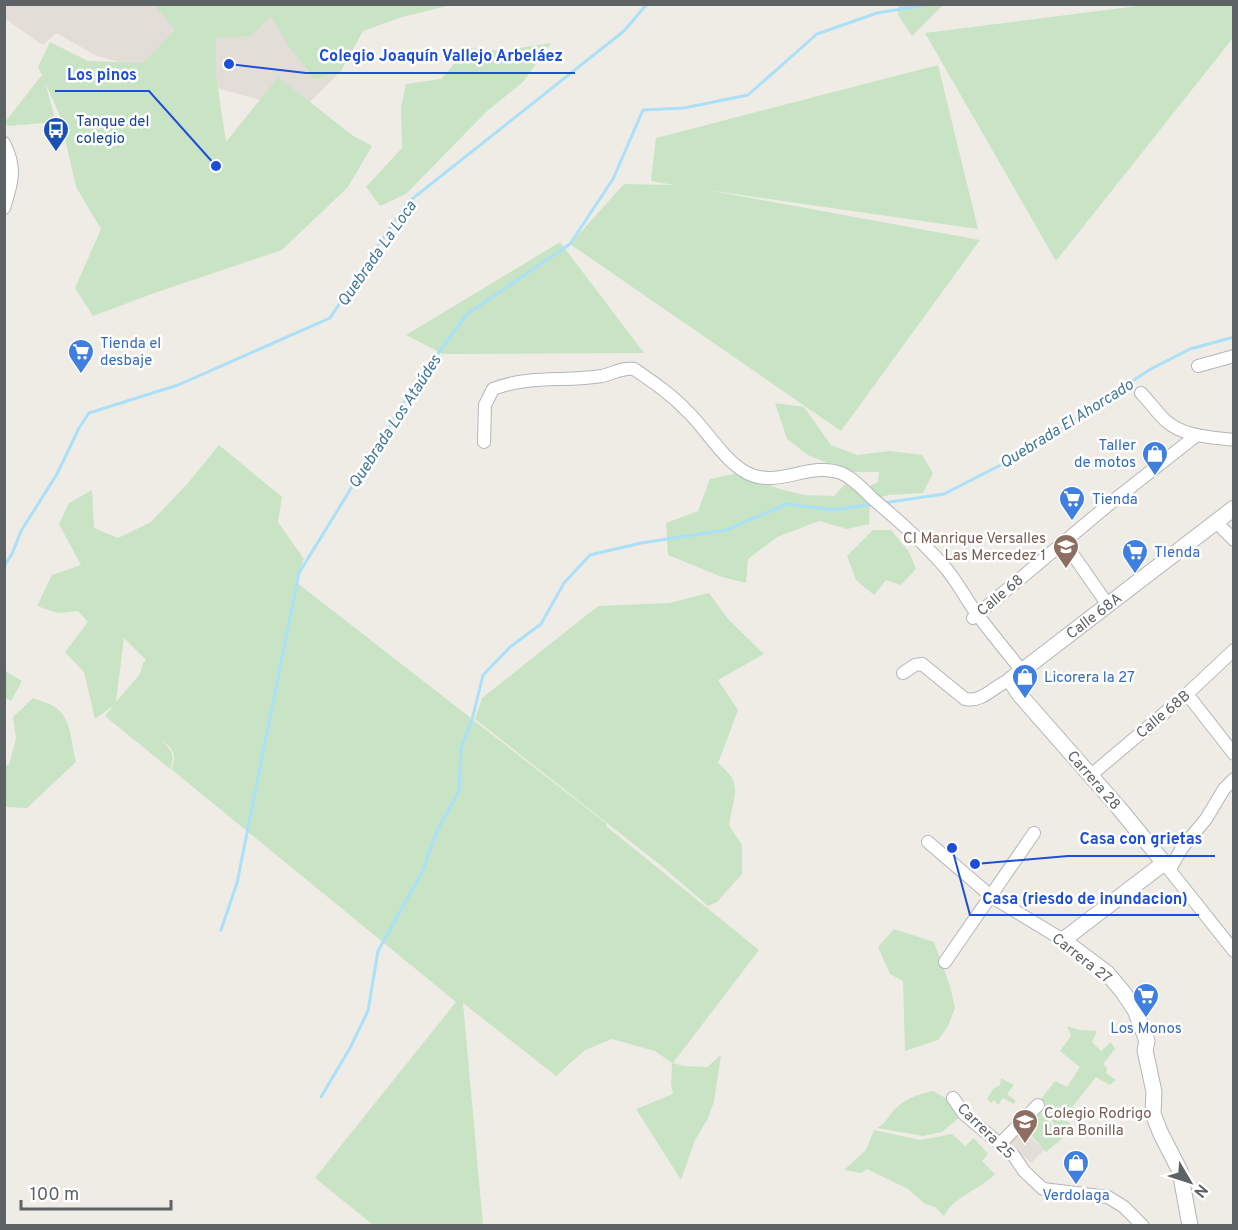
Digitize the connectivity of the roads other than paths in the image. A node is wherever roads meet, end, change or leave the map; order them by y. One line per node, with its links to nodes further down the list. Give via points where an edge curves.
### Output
1 (4, 143): 2 (street, via 13,177)
2 (4, 208)
3 (1233, 356): 4 (street)
4 (1198, 366)
5 (1141, 393): 7 (street, via 1166,421)
6 (1233, 431): 8 (street)
7 (1197, 435): 8 (street); 14 (street, Calle 68)
8 (1216, 438): 9 (street)
9 (1233, 440)
10 (484, 442): 16 (street, via 485,405 493,389 508,383 588,378 634,369 688,411 746,472 768,479 804,471 840,473 850,479 944,565)
11 (1233, 507): 12 (street, Calle 68A)
12 (1216, 522): 13 (street); 15 (street, Calle 68A)
13 (1233, 540)
14 (1064, 542): 15 (street); 16 (street, Calle 68)
15 (1108, 605): 19 (street, Calle 68A)
16 (974, 617): 19 (street)
17 (1233, 650): 20 (street, Calle 68B)
18 (903, 673): 19 (street, Calle 68A, via 922,664 972,701)
19 (1016, 675): 22 (street, Carrera 28, via 1019,694)
20 (1187, 694): 21 (street); 22 (street, Calle 68B)
21 (1233, 754)
22 (1090, 775): 26 (street, Carrera 28)
23 (1233, 778): 26 (street)
24 (1034, 834): 27 (street)
25 (928, 842): 27 (street, Carrera 27)
26 (1167, 866): 28 (street); 29 (street, Carrera 28)
27 (992, 897): 28 (street, Carrera 27); 30 (street)
28 (1063, 940): 35 (street, Carrera 27, via 1107,973 1135,1010 1147,1041 1153,1113 1180,1171)
29 (1233, 951)
30 (945, 962)
31 (952, 1098): 33 (street, Carrera 25, via 964,1114)
32 (1038, 1105): 33 (street)
33 (1000, 1144): 34 (street, Carrera 25, via 1043,1189 1108,1197)
34 (1143, 1226)
35 (1190, 1226)

